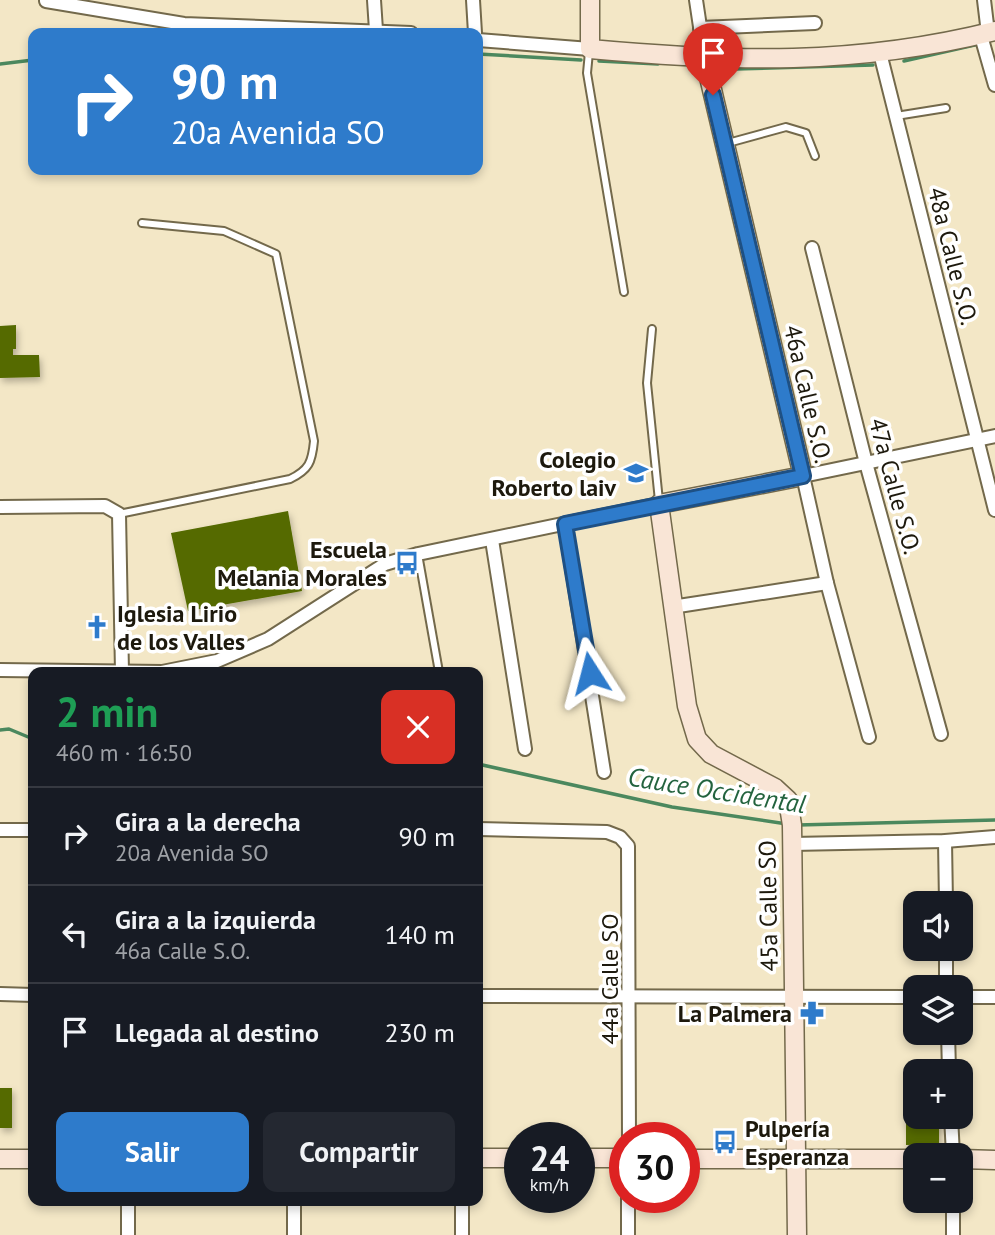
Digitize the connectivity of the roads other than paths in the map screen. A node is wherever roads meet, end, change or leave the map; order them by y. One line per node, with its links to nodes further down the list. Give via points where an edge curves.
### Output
1 (373, 0): 9 (street)
2 (473, 0): 10 (street)
3 (590, 0): 14 (street)
4 (696, 0): 11 (street)
5 (984, 0): 12 (street)
6 (46, 1): 8 (street, via 184,24)
7 (815, 23): 11 (street)
8 (312, 28)
9 (376, 28)
10 (475, 28)
11 (701, 28): 16 (street)
12 (988, 33): 15 (street); 17 (street)
13 (483, 40): 14 (street)
14 (590, 50): 16 (street); 24 (lane, via 587,73)
15 (880, 53): 16 (street); 19 (street, 48a Calle S.O.)
16 (705, 60): 20 (street, 46a Calle S.O.)
17 (995, 85)
18 (946, 108): 19 (lane)
19 (896, 116): 27 (street, 48a Calle S.O.)
20 (724, 143): 21 (lane, via 794,128 806,133); 29 (street, 46a Calle S.O.)
21 (815, 156)
22 (142, 223): 33 (lane, via 224,231 276,254 314,442 313,461 290,479)
23 (812, 248): 28 (street, 47a Calle S.O.)
24 (624, 292)
25 (652, 329): 30 (lane, via 647,383)
26 (995, 436): 27 (street)
27 (977, 440): 28 (street); 32 (street, 48a Calle S.O.)
28 (866, 463): 29 (street); 44 (street, 47a Calle S.O.)
29 (803, 476): 30 (street); 37 (street, 46a Calle S.O.)
30 (659, 504): 34 (street); 38 (street, 45a Calle SO)
31 (0, 507): 33 (street, via 106,506)
32 (995, 510)
33 (118, 514): 39 (street)
34 (565, 524): 35 (street); 47 (street)
35 (492, 540): 36 (street); 46 (street)
36 (418, 554): 40 (street, via 385,564 268,639 217,661); 41 (lane)
37 (827, 583): 38 (street); 45 (street, 46a Calle S.O.)
38 (672, 607): 53 (street, 45a Calle SO, via 687,706 697,739 711,754 775,788 788,800)
39 (122, 667)
40 (187, 667)
41 (438, 667)
42 (0, 670): 43 (street)
43 (28, 670)
44 (940, 734)
45 (869, 737)
46 (525, 749)
47 (604, 772)
48 (483, 828): 58 (street, 44a Calle SO, via 607,832 628,846)
49 (0, 830): 50 (street)
50 (28, 830)
51 (995, 837): 52 (street)
52 (945, 841): 53 (street); 54 (street)
53 (792, 844): 59 (street, 45a Calle SO)
54 (946, 891)
55 (0, 994): 56 (street)
56 (28, 995)
57 (483, 996): 58 (street)
58 (630, 997): 59 (street); 63 (street, 44a Calle SO)
59 (794, 997): 60 (street); 69 (street, 45a Calle SO)
60 (903, 997)
61 (973, 997): 62 (street)
62 (995, 997)
63 (629, 1122)
64 (483, 1158): 65 (street)
65 (504, 1158)
66 (0, 1159): 67 (street)
67 (28, 1159)
68 (700, 1159): 69 (street)
69 (796, 1159): 70 (street); 82 (street, 45a Calle SO)
70 (903, 1159)
71 (973, 1159): 72 (street)
72 (995, 1160)
73 (128, 1206): 78 (street)
74 (294, 1206): 79 (street)
75 (462, 1206): 80 (street)
76 (628, 1213): 81 (street)
77 (953, 1213): 83 (street)
78 (128, 1235)
79 (295, 1235)
80 (462, 1235)
81 (628, 1235)
82 (797, 1235)
83 (953, 1235)

